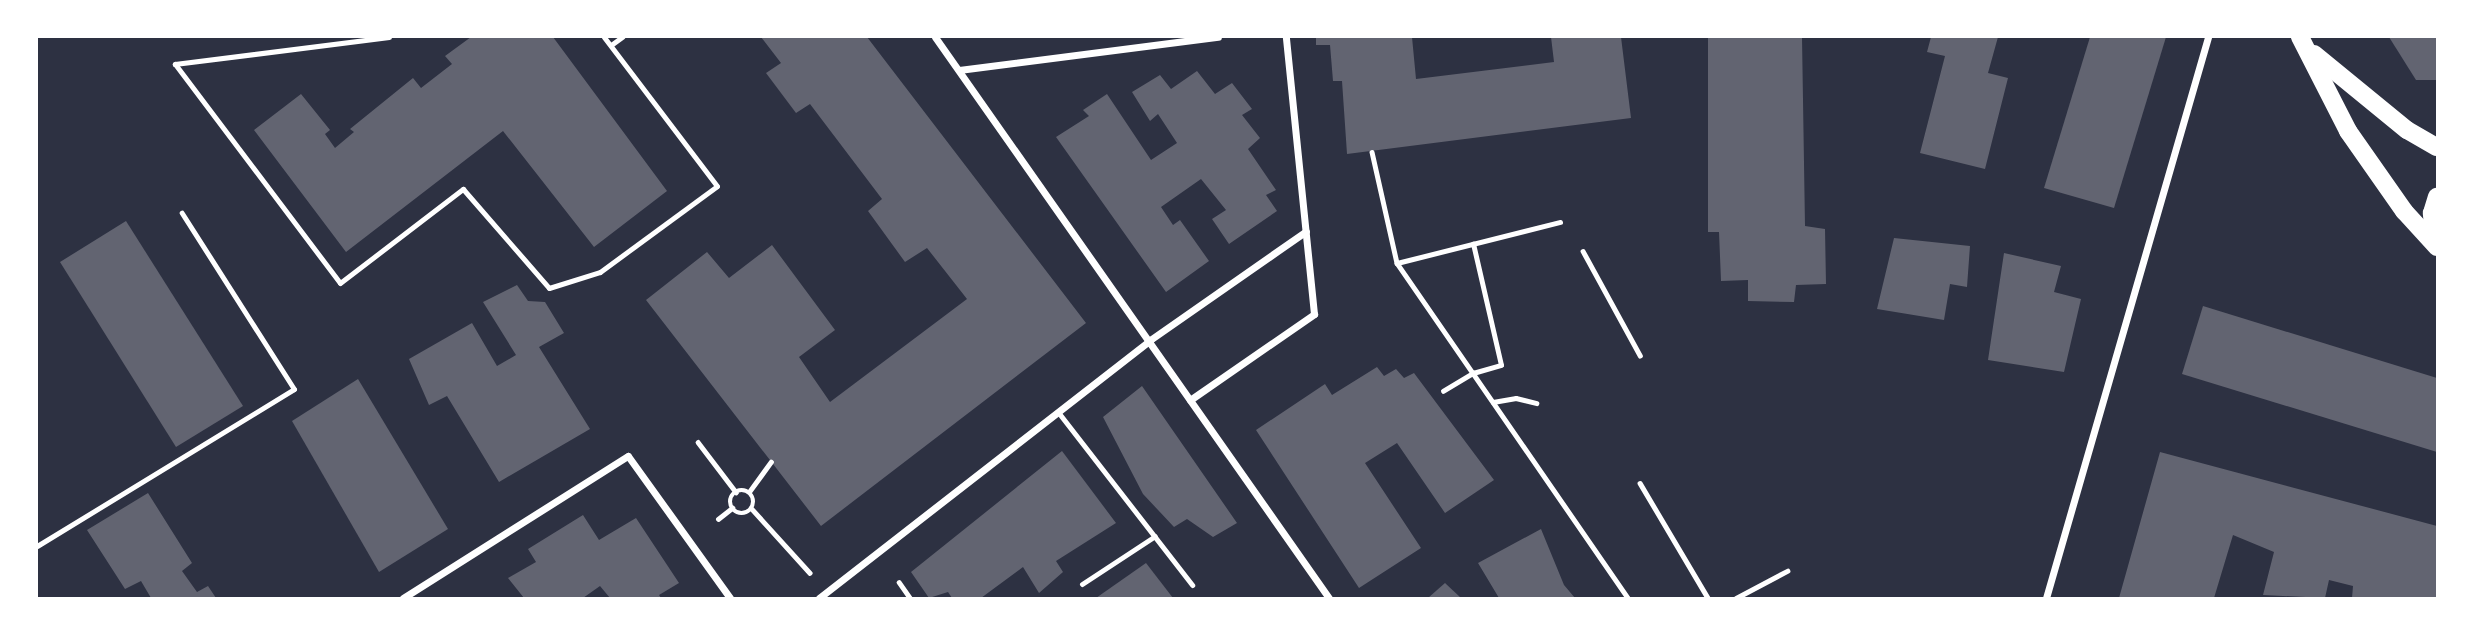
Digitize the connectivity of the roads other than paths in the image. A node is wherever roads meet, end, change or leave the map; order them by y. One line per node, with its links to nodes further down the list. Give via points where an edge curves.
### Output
1 (389, 37): 9 (lane, via 174,64 340,283 463,189 549,288 600,272 717,186)
2 (604, 37): 9 (lane)
3 (622, 37): 9 (lane)
4 (935, 37): 11 (street)
5 (1218, 37): 11 (street)
6 (1286, 37): 15 (street)
7 (2208, 37): 28 (street)
8 (2300, 37): 10 (main road)
9 (611, 45)
10 (2311, 51): 12 (main road, via 2407,130); 16 (main road, via 2348,131 2404,211)
11 (958, 70): 17 (street)
12 (2437, 147)
13 (2437, 197): 16 (main road, via 2432,221)
14 (182, 213): 21 (lane, via 294,389)
15 (1306, 231): 17 (street); 18 (street, via 1314,314)
16 (2436, 246)
17 (1150, 340): 18 (street); 19 (street)
18 (1190, 400): 27 (street)
19 (1058, 412): 20 (lane); 26 (street)
20 (1155, 536): 22 (lane); 23 (lane)
21 (37, 546)
22 (1083, 584)
23 (1192, 585)
24 (403, 598): 25 (street, via 628,456)
25 (730, 598)
26 (819, 598)
27 (1329, 598)
28 (2046, 598)

